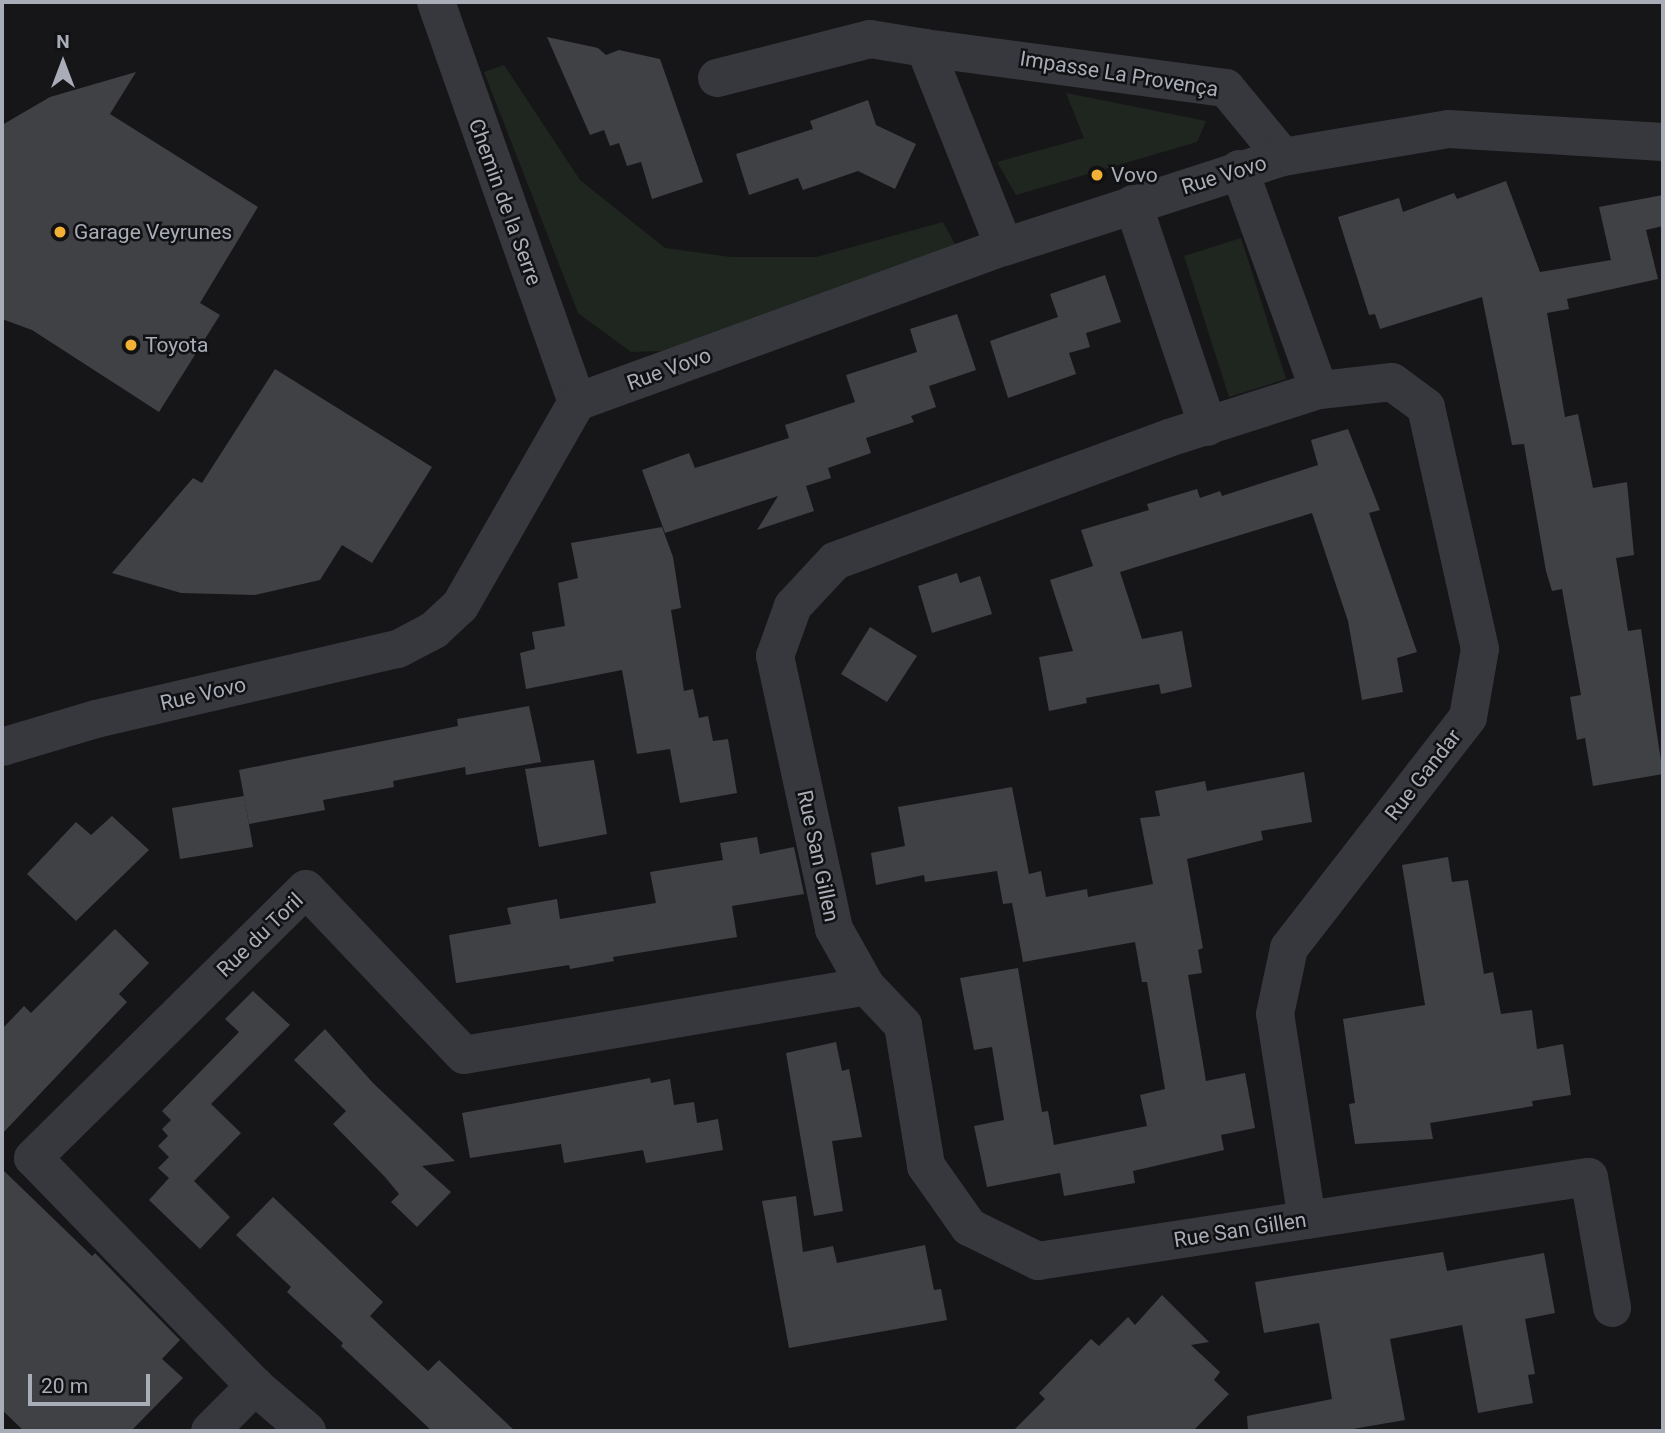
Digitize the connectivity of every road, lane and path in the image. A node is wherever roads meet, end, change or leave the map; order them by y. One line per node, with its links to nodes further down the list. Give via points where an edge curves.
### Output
1 (436, 2): 10 (street, Chemin de la Serre)
2 (925, 48): 3 (street, Impasse La Provença, via 870,39); 5 (street, Impasse La Provença, via 1226,88); 8 (street)
3 (717, 78)
4 (1663, 142): 5 (street, Rue Vovo, via 1449,129)
5 (1283, 157): 6 (street, Rue Vovo)
6 (1239, 169): 7 (street, Rue Vovo); 9 (street)
7 (1133, 204): 8 (street, Rue Vovo); 11 (street)
8 (1004, 247): 10 (street, Rue Vovo)
9 (1319, 390): 11 (street, Rue Gandar); 15 (street, Rue Gandar, via 1392,382 1426,407 1480,649 1468,717 1289,948 1275,1014)
10 (577, 402): 13 (street, Rue Vovo, via 460,606 434,629 398,649 96,719)
11 (1208, 426): 12 (street, Rue Gandar)
12 (1169, 438): 14 (street, Rue San Gillen, via 835,561 793,606 775,656 834,929)
13 (2, 747)
14 (866, 986): 15 (street, Rue San Gillen, via 903,1025 926,1166 969,1227 1038,1261); 17 (street, Rue du Toril, via 464,1055 306,889 33,1158)
15 (1307, 1220): 16 (street, Rue San Gillen, via 1589,1177)
16 (1612, 1308)
17 (255, 1386): 18 (street); 19 (street)
18 (210, 1431)
19 (307, 1431)

